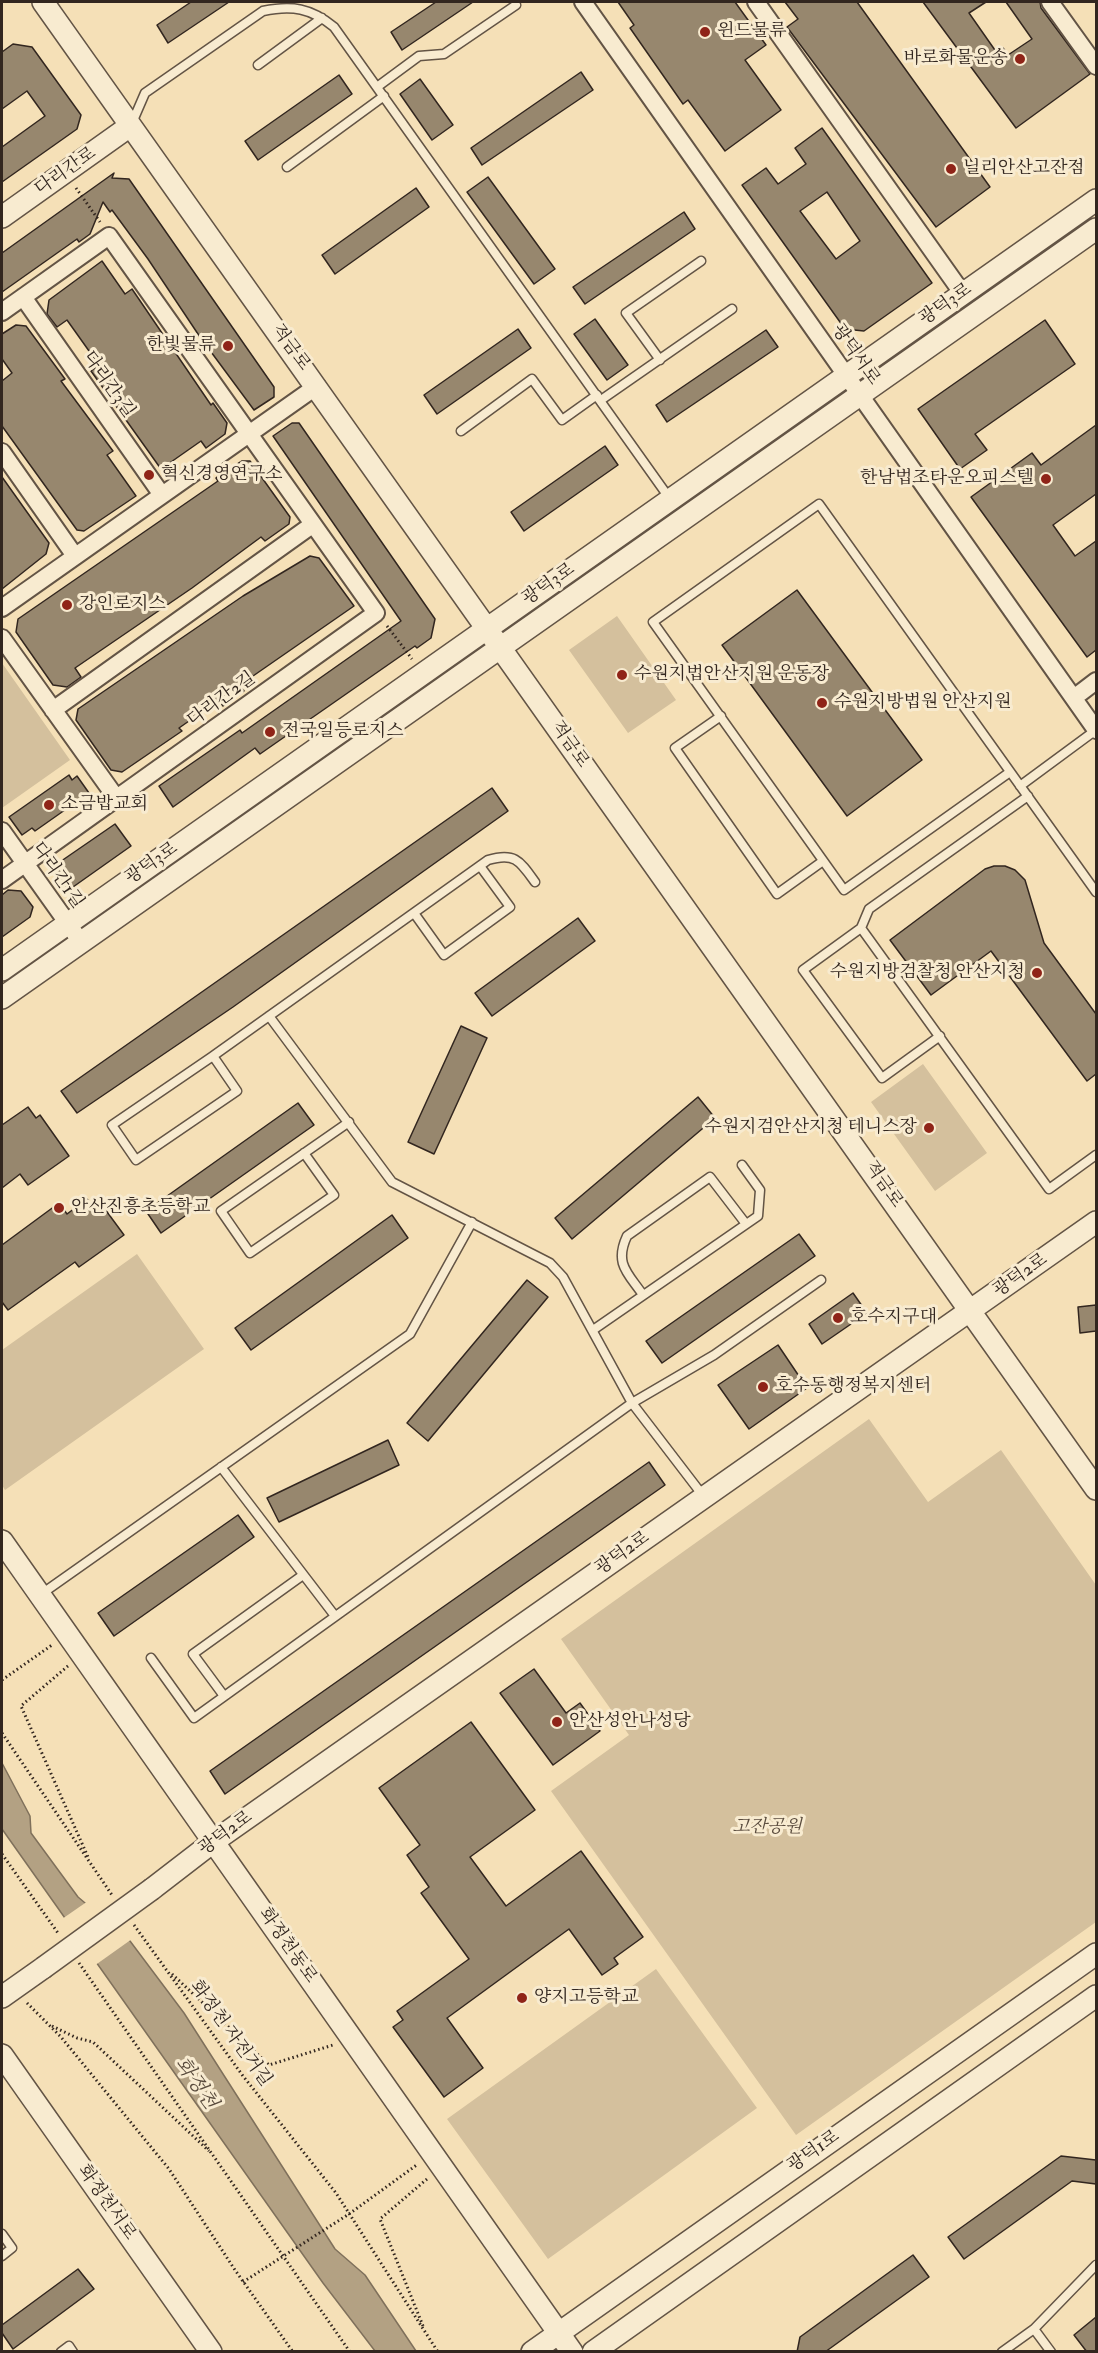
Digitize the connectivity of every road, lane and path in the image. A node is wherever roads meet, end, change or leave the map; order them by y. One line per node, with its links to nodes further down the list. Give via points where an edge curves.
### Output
1 (43, 2): 11 (street, 적금로)
2 (583, 2): 24 (street, 광덕서로)
3 (756, 2): 19 (street)
4 (1050, 2): 8 (street)
5 (516, 5): 9 (lane, via 444,54 419,56)
6 (322, 18): 7 (lane); 9 (lane, via 334,27); 11 (lane, via 304,9 263,11 145,93)
7 (258, 65)
8 (1096, 66)
9 (377, 87): 10 (lane)
10 (384, 96): 12 (lane); 27 (lane)
11 (130, 126): 13 (street, 다리간로); 25 (street, 적금로)
12 (287, 167)
13 (65, 172): 15 (street, 다리간로); 17 (path)
14 (1096, 200): 19 (street, 광덕3로)
15 (2, 217)
16 (1096, 229): 26 (street, 광덕3로)
17 (109, 236): 20 (street); 29 (street)
18 (700, 261): 23 (lane, via 626,314)
19 (963, 294): 24 (street, 광덕3로)
20 (23, 297): 22 (street); 31 (street, 다리간3길)
21 (732, 309): 23 (lane)
22 (2, 312)
23 (660, 360): 27 (lane)
24 (846, 376): 26 (street, 광덕서로); 32 (street, 광덕3로)
25 (317, 386): 29 (street); 37 (street, 적금로)
26 (860, 395): 39 (street, 광덕3로); 42 (street, 광덕서로)
27 (599, 398): 28 (lane, via 562,420 532,379); 32 (lane)
28 (461, 431)
29 (249, 435): 31 (street); 33 (street)
30 (2, 452): 34 (street)
31 (162, 495): 34 (street)
32 (670, 500): 37 (street, 광덕3로)
33 (312, 525): 36 (street); 43 (street)
34 (75, 556): 35 (street)
35 (2, 608)
36 (376, 613): 40 (path); 49 (street, 다리간2길)
37 (486, 628): 39 (street, 적금로); 40 (street, 광덕3로)
38 (2, 638): 43 (street)
39 (500, 648): 60 (street, 광덕3로); 75 (street, 적금로)
40 (423, 674): 58 (street, 광덕3로)
41 (1096, 681): 42 (street)
42 (1075, 697): 45 (street, 광덕서로)
43 (53, 710): 49 (street)
44 (721, 716): 46 (lane, via 653,621 819,504); 51 (lane); 51 (lane, via 675,748 695,778 777,894)
45 (1096, 730): 47 (lane)
46 (1010, 772): 47 (lane); 51 (lane, via 844,890)
47 (1020, 786): 48 (lane)
48 (1028, 796): 56 (lane); 59 (lane, via 868,909)
49 (117, 800): 52 (street, 다리간2길)
50 (2, 831): 52 (street, 다리간1길)
51 (823, 861)
52 (25, 864): 54 (street, 다리간2길); 58 (street, 다리간1길)
53 (480, 866): 55 (lane, via 502,856 514,858); 57 (lane); 57 (lane, via 510,907 444,955)
54 (2, 880)
55 (535, 882)
56 (1096, 892)
57 (414, 913): 63 (lane)
58 (67, 924): 60 (street, 다리간1길); 61 (street, 광덕3로)
59 (861, 928): 64 (lane); 64 (lane, via 803,970 882,1078)
60 (81, 942): 62 (street, 광덕3로)
61 (2, 970)
62 (2, 998)
63 (269, 1016): 65 (lane); 66 (lane)
64 (940, 1036): 68 (lane, via 1049,1189)
65 (213, 1056): 65 (lane, via 112,1125 136,1160 237,1091)
66 (349, 1122): 67 (lane); 70 (lane, via 392,1182)
67 (304, 1153): 67 (lane, via 334,1195 250,1253 220,1211)
68 (1096, 1155)
69 (742, 1165): 72 (lane, via 760,1190 758,1216)
70 (472, 1222): 76 (lane, via 550,1263 563,1277); 78 (lane, via 410,1334)
71 (1096, 1222): 75 (street, 광덕2로)
72 (746, 1224): 74 (lane); 74 (lane, via 710,1177 627,1236 621,1263)
73 (820, 1280): 77 (lane, via 714,1356)
74 (644, 1295): 76 (lane)
75 (972, 1310): 79 (street, 적금로); 80 (street, 광덕2로)
76 (592, 1330): 77 (lane)
77 (632, 1403): 80 (lane); 84 (lane)
78 (221, 1467): 82 (lane); 83 (lane)
79 (1096, 1489)
80 (704, 1497): 91 (street, 광덕2로)
81 (2, 1541): 83 (street, 화정천동로)
82 (303, 1575): 84 (lane); 89 (lane, via 193,1654)
83 (40, 1595): 85 (street, 화정천동로)
84 (335, 1616): 89 (lane)
85 (68, 1635): 86 (street, 화정천동로); 88 (path)
86 (82, 1654): 91 (street, 화정천동로); 93 (path, via 21,1706)
87 (151, 1658): 89 (lane, via 194,1718)
88 (2, 1680)
89 (224, 1696)
90 (2, 1733): 93 (path)
91 (213, 1842): 100 (street, 광덕2로, bridge); 103 (street, 화정천동로)
92 (2, 1854): 96 (path)
93 (91, 1864): 94 (path)
94 (113, 1897)
95 (133, 1924): 99 (path, 화정천 자전거길)
96 (62, 1939)
97 (1096, 1954): 114 (street, 광덕1로)
98 (75, 1958): 105 (path)
99 (166, 1969): 103 (path, via 269,2065); 107 (path, 화정천 자전거길)
100 (7, 1993): 102 (path)
101 (1096, 1996): 124 (street, 광덕1로)
102 (48, 2024): 105 (path, via 93,2042); 112 (path, via 169,2169)
103 (353, 2040): 106 (street, 화정천동로)
104 (2, 2055): 118 (street, 화정천서로)
105 (214, 2156): 110 (path)
106 (437, 2159): 107 (path); 114 (street, 화정천동로); 115 (path, via 380,2219)
107 (349, 2214): 110 (path); 115 (path, 화정천 자전거길)
108 (2, 2234): 109 (lane, via 12,2248)
109 (2, 2256)
110 (284, 2256): 112 (path); 120 (path)
111 (1096, 2265): 113 (lane)
112 (243, 2282): 119 (path)
113 (1034, 2329): 125 (lane); 126 (lane)
114 (558, 2332): 122 (street, 광덕1로); 123 (street, 화정천동로)
115 (426, 2333): 121 (path, 화정천 자전거길)
116 (61, 2352): 117 (lane, via 69,2346)
117 (73, 2352)
118 (211, 2352)
119 (293, 2352)
120 (350, 2352)
121 (438, 2352)
122 (532, 2352)
123 (572, 2352)
124 (593, 2352)
125 (1002, 2352)
126 (1051, 2352)

